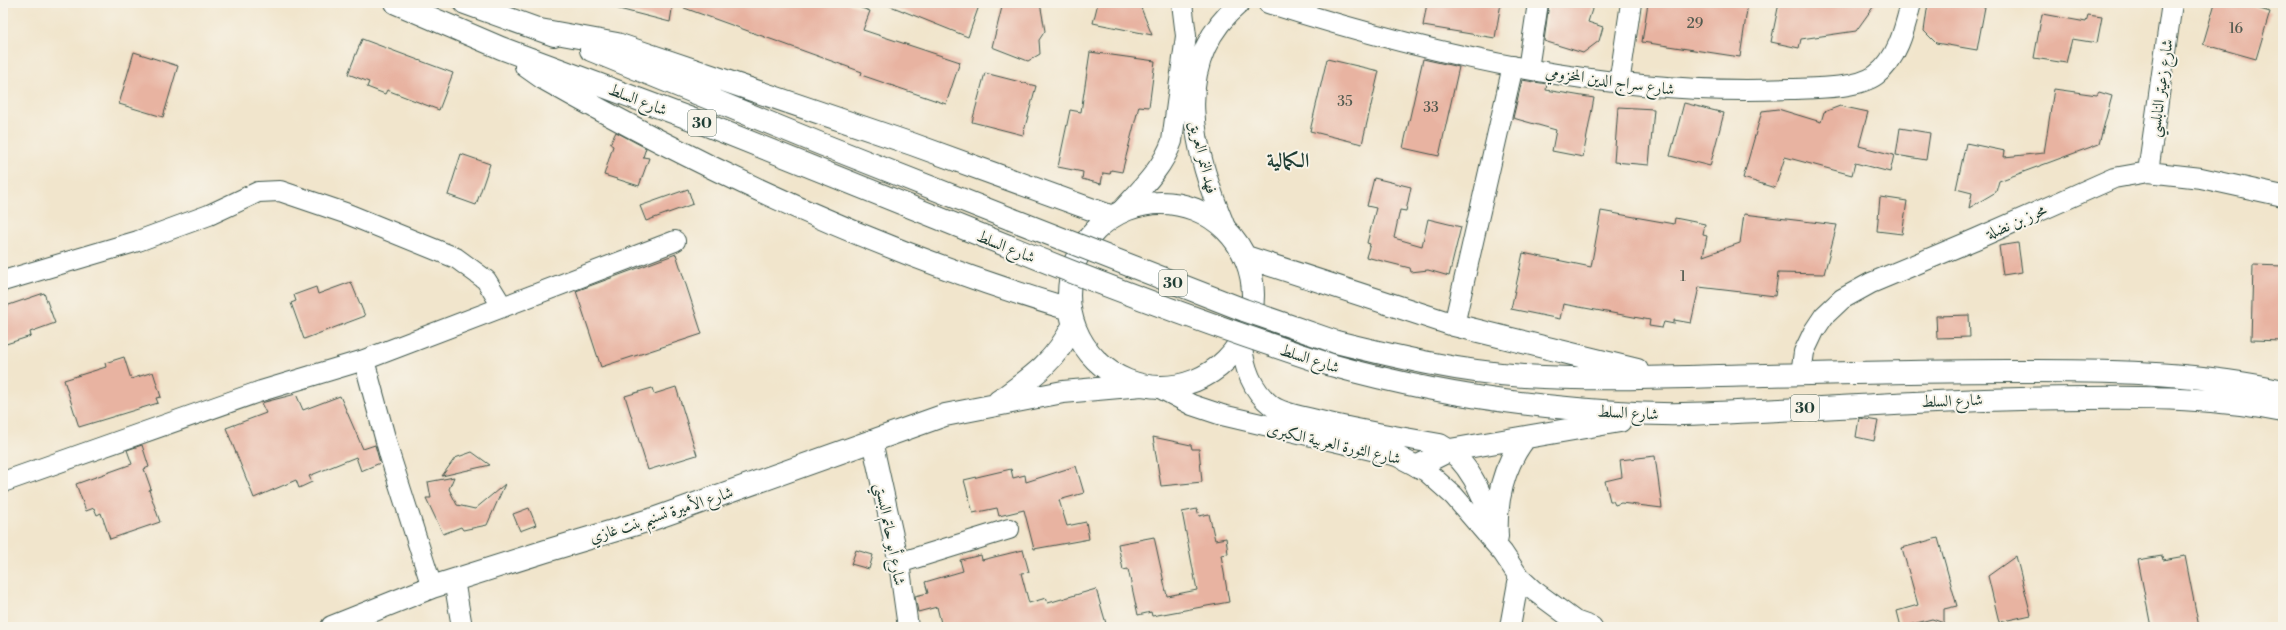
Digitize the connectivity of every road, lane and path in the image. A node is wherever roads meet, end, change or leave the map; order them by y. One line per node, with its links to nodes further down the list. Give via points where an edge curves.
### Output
1 (396, 3): 12 (main road, شارع السلط / 30)
2 (465, 3): 11 (main road, شارع السلط / 30)
3 (1182, 3): 14 (street, فهد النمر العريق)
4 (1240, 3): 14 (street, فهد النمر العريق, via 1211,36)
5 (1268, 3): 10 (street, شارع سراج الدين المخزومي)
6 (1538, 3): 13 (street)
7 (1631, 3): 15 (street)
8 (1911, 3): 15 (street, شارع سراج الدين المخزومي, via 1898,47 1876,75 1862,82 1812,88 1718,91)
9 (2172, 3): 16 (street, شارع زعيتر النابلسي)
10 (1311, 10): 13 (street, شارع سراج الدين المخزومي, via 1384,37)
11 (540, 30): 18 (main road, via 617,44); 29 (main road, شارع السلط / 30, bridge, via 1011,219 1244,310 1336,342 1399,358 1521,376)
12 (501, 48): 24 (main road, via 543,78 670,148 728,176 827,222); 34 (main road, شارع السلط / 30, bridge, via 695,120 1108,288 1331,365 1373,377 1473,398 1608,412)
13 (1520, 67): 15 (street, شارع سراج الدين المخزومي); 25 (street)
14 (1187, 83): 18 (street, فهد النمر العريق, via 1176,116 1169,151 1160,165); 19 (street, فهد النمر العريق, via 1198,147)
15 (1619, 84)
16 (2148, 172): 17 (street, محرز بن نضلة, via 2201,178); 28 (street, محرز بن نضلة, via 2114,178 1871,283 1842,299 1824,316 1814,331 1804,352)
17 (2283, 196)
18 (1116, 214): 19 (main road, شارع الأميرة تسنيم بنت غازي, via 1131,206 1155,202 1186,205 1214,218); 24 (main road, via 1090,234 1075,257 1068,282)
19 (1225, 227): 21 (main road, شارع الأميرة تسنيم بنت غازي)
20 (675, 241): 23 (street)
21 (1246, 257): 25 (main road); 26 (main road, شارع الأميرة تسنيم بنت غازي, via 1254,285 1252,314)
22 (3, 282): 23 (street, via 138,241 209,215 258,192 280,191 456,258 486,280)
23 (502, 306): 27 (street)
24 (1071, 317): 30 (main road, via 1080,341 1094,359 1112,374); 32 (main road, شارع الأميرة تسنيم بنت غازي, via 1056,355 1040,372)
25 (1454, 326): 29 (main road)
26 (1241, 342): 30 (main road, شارع الأميرة تسنيم بنت غازي, via 1220,367 1206,376 1191,382); 37 (street, شارع الثورة العربية الكبرى, via 1246,371 1262,397 1273,406 1293,414 1351,429 1440,444)
27 (364, 360): 39 (street, via 261,391); 45 (street, via 390,456)
28 (1801, 374): 29 (main road, شارع السلط / 30); 31 (main road, شارع السلط / 30, via 2114,371 2198,377)
29 (1666, 377)
30 (1150, 386): 32 (main road, شارع الأميرة تسنيم بنت غازي, via 1063,392); 38 (street, شارع الثورة العربية الكبرى, via 1222,416 1397,456)
31 (2283, 390)
32 (992, 407): 36 (main road, شارع الأميرة تسنيم بنت غازي, via 945,416)
33 (2283, 411): 34 (main road, شارع السلط / 30, via 2203,401 2055,398 1935,400)
34 (1680, 414): 35 (main road, via 1581,427)
35 (1525, 438): 37 (main road); 41 (main road, via 1518,447 1502,482 1497,502)
36 (872, 441): 42 (street, شارع أبو حاتم البستي); 44 (main road, شارع الأميرة تسنيم بنت غازي, via 653,519)
37 (1450, 450): 38 (main road); 41 (street, شارع الثورة العربية الكبرى, via 1468,470 1480,492)
38 (1418, 466): 41 (street, شارع الثورة العربية الكبرى, via 1454,496)
39 (3, 482)
40 (1009, 529): 42 (street)
41 (1500, 545): 43 (street, شارع الثورة العربية الكبرى)
42 (899, 563): 48 (street, شارع أبو حاتم البستي)
43 (1519, 577): 49 (street); 50 (street, شارع الثورة العربية الكبرى, via 1547,602 1575,621)
44 (454, 580): 45 (main road, شارع الأميرة تسنيم بنت غازي); 47 (street)
45 (432, 587): 46 (main road, شارع الأميرة تسنيم بنت غازي)
46 (332, 627)
47 (462, 627)
48 (908, 627)
49 (1510, 627)
50 (1592, 627)

